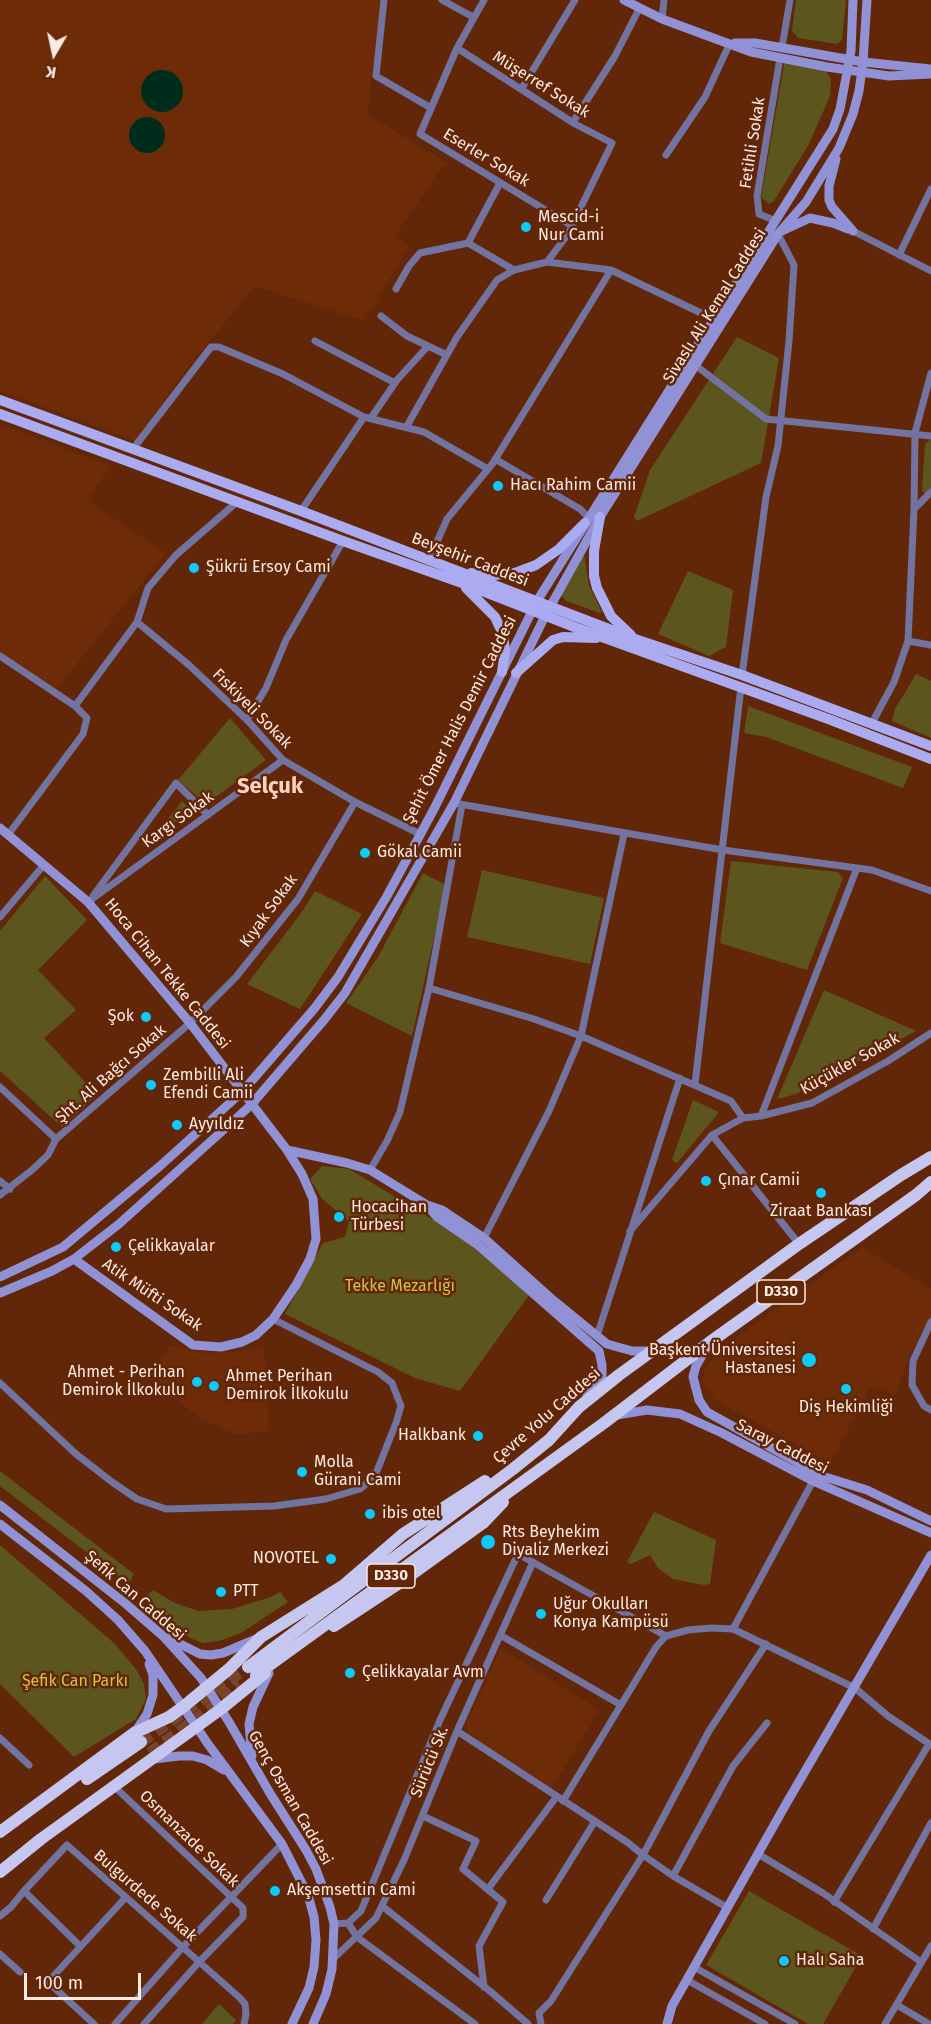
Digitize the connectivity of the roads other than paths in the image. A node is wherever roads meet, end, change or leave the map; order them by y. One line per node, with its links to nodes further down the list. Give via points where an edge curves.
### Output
1 (384, 0): 23 (street, via 376,76)
2 (442, 0): 11 (street)
3 (484, 0): 11 (street, Eserler Sokak)
4 (575, 0): 22 (street)
5 (624, 0): 10 (main road)
6 (664, 0): 12 (street)
7 (790, 0): 14 (street)
8 (853, 0): 17 (main road, Sivaslı Ali Kemal Caddesi)
9 (867, 0): 18 (main road, Sivaslı Ali Kemal Caddesi)
10 (639, 9): 12 (main road); 24 (street)
11 (473, 17): 15 (street, Eserler Sokak)
12 (662, 19): 13 (main road)
13 (730, 43): 14 (main road); 16 (main road); 26 (street, via 705,97)
14 (782, 47): 17 (main road)
15 (457, 48): 22 (street, Müşerref Sokak); 23 (street, Eserler Sokak)
16 (780, 58): 20 (main road); 31 (street, Fetihli Sokak, via 757,196 759,214)
17 (849, 59): 18 (main road); 20 (main road, Sivaslı Ali Kemal Caddesi)
18 (862, 67): 19 (main road); 20 (main road); 21 (main road, via 889,76); 25 (main road, Sivaslı Ali Kemal Caddesi, via 853,114)
19 (931, 69)
20 (847, 70): 31 (main road, Sivaslı Ali Kemal Caddesi, via 832,129)
21 (931, 74)
22 (522, 88): 24 (street, Müşerref Sokak)
23 (431, 108): 27 (street, Eserler Sokak, via 420,134)
24 (573, 122): 32 (street, Müşerref Sokak, via 612,143)
25 (839, 148): 33 (main road, via 829,200); 34 (main road, Sivaslı Ali Kemal Caddesi, via 806,202)
26 (666, 155)
27 (500, 183): 32 (street, Eserler Sokak); 35 (street)
28 (931, 189): 29 (street)
29 (923, 203): 30 (street); 36 (street)
30 (931, 207)
31 (776, 221): 43 (main road, Sivaslı Ali Kemal Caddesi)
32 (572, 225): 37 (street)
33 (853, 231): 34 (main road, via 810,218); 36 (street)
34 (778, 234): 47 (main road, Sivaslı Ali Kemal Caddesi); 53 (street, via 794,265)
35 (468, 243): 38 (street); 41 (street, via 420,254)
36 (899, 255): 40 (street)
37 (547, 262): 38 (street); 39 (street)
38 (514, 270): 46 (street, via 497,280)
39 (611, 270): 43 (street, via 703,314); 58 (street)
40 (931, 271)
41 (396, 288)
42 (381, 316): 45 (street)
43 (717, 316): 65 (main road, Sivaslı Ali Kemal Caddesi)
44 (315, 340): 49 (street)
45 (428, 346): 46 (street); 49 (street)
46 (447, 355): 54 (street)
47 (695, 365): 53 (street, via 766,418); 64 (main road, Sivaslı Ali Kemal Caddesi)
48 (931, 373): 55 (street)
49 (395, 383): 52 (street)
50 (0, 400): 57 (main road, Beyşehir Caddesi)
51 (0, 414): 61 (main road, Beyşehir Caddesi)
52 (368, 418): 54 (street); 57 (street, via 283,374 211,347); 63 (street)
53 (780, 420): 55 (street); 79 (street, via 778,446 765,497)
54 (407, 426): 59 (street)
55 (915, 433): 56 (street); 62 (street)
56 (931, 436)
57 (134, 449): 63 (main road, Beyşehir Caddesi)
58 (495, 459): 59 (street); 65 (street, via 580,509)
59 (488, 469): 67 (street, via 447,519)
60 (931, 492): 62 (street)
61 (237, 502): 66 (main road, Beyşehir Caddesi); 71 (street, via 165,567 148,588)
62 (914, 509): 74 (street)
63 (301, 511): 67 (main road, Beyşehir Caddesi)
64 (600, 517): 70 (main road, Sivaslı Ali Kemal Caddesi); 73 (main road, via 594,551 597,588 610,616)
65 (587, 520): 68 (main road, via 536,566 515,573); 69 (main road, Sivaslı Ali Kemal Caddesi)
66 (343, 541): 68 (main road, Beyşehir Caddesi); 82 (street, via 286,640 266,688)
67 (429, 560): 68 (main road, Beyşehir Caddesi)
68 (462, 578): 69 (main road, Beyşehir Caddesi); 77 (main road, via 495,617 503,634)
69 (534, 606): 70 (main road, Beyşehir Caddesi); 77 (main road, Şehit Ömer Halis Demir Caddesi)
70 (548, 611): 72 (main road, Beyşehir Caddesi); 73 (main road, Beyşehir Caddesi); 78 (main road, Şehit Ömer Halis Demir Caddesi)
71 (137, 622): 81 (street); 82 (street, Fıskiyeli Sokak)
72 (602, 637): 78 (main road, via 553,640); 80 (main road, Beyşehir Caddesi)
73 (635, 639): 79 (main road, Beyşehir Caddesi)
74 (908, 642): 75 (street); 83 (street, via 894,682)
75 (931, 645)
76 (0, 656): 81 (street)
77 (502, 672): 91 (main road, Şehit Ömer Halis Demir Caddesi)
78 (516, 673): 88 (main road, Şehit Ömer Halis Demir Caddesi)
79 (742, 675): 83 (main road, Beyşehir Caddesi)
80 (741, 687): 85 (main road, Beyşehir Caddesi); 93 (street)
81 (75, 706): 90 (street, via 87,718 83,734)
82 (247, 720): 86 (street, Fıskiyeli Sokak)
83 (872, 723): 84 (main road, Beyşehir Caddesi)
84 (931, 746)
85 (931, 759)
86 (283, 760): 87 (street, Fıskiyeli Sokak); 89 (street, Kargı Sokak)
87 (355, 802): 91 (street, Fıskiyeli Sokak); 100 (street, Kıyak Sokak, via 298,899 236,977)
88 (458, 804): 92 (street); 99 (street); 107 (main road, Şehit Ömer Halis Demir Caddesi, via 345,993)
89 (208, 815): 97 (street, Kargı Sokak); 97 (street, via 176,783)
90 (4, 831): 94 (main road, Hoca Cihan Tekke Caddesi)
91 (420, 834): 106 (main road, Şehit Ömer Halis Demir Caddesi, via 338,977)
92 (624, 834): 93 (street); 102 (street)
93 (723, 850): 95 (street); 104 (street)
94 (43, 866): 97 (main road, Hoca Cihan Tekke Caddesi); 98 (street)
95 (857, 868): 96 (street); 108 (street)
96 (931, 891)
97 (88, 902): 100 (main road, Hoca Cihan Tekke Caddesi)
98 (0, 917)
99 (429, 987): 102 (street); 115 (street, via 400,1112)
100 (189, 1023): 106 (main road, Hoca Cihan Tekke Caddesi); 111 (street, Şht. Ali Bağcı Sokak)
101 (931, 1033): 108 (street, Küçükler Sokak, via 812,1103)
102 (581, 1036): 103 (street); 125 (street, via 549,1111)
103 (680, 1078): 104 (street); 124 (street)
104 (695, 1084): 109 (street, via 731,1101)
105 (0, 1087): 111 (street)
106 (242, 1092): 107 (main road, Hoca Cihan Tekke Caddesi); 128 (main road, Şehit Ömer Halis Demir Caddesi, via 63,1248)
107 (251, 1105): 112 (main road, Hoca Cihan Tekke Caddesi); 127 (main road, Şehit Ömer Halis Demir Caddesi, via 119,1224)
108 (761, 1116): 109 (street, Küçükler Sokak)
109 (743, 1118): 110 (street, Küçükler Sokak)
110 (712, 1135): 124 (street); 126 (street)
111 (56, 1140): 120 (street, Şht. Ali Bağcı Sokak, via 48,1155)
112 (287, 1150): 115 (main road); 130 (main road, Atik Müfti Sokak, via 313,1199 316,1239 310,1259)
113 (931, 1150): 116 (highway, D330)
114 (931, 1157): 116 (highway, Çevre Yolu Caddesi)
115 (370, 1170): 123 (main road)
116 (901, 1175): 126 (highway, Çevre Yolu Caddesi / D330)
117 (0, 1181): 120 (street)
118 (931, 1182): 122 (highway, Çevre Yolu Caddesi)
119 (931, 1186): 122 (highway, D330)
120 (10, 1189): 121 (street, Şht. Ali Bağcı Sokak)
121 (0, 1195)
122 (916, 1195): 134 (highway, Çevre Yolu Caddesi / D330)
123 (427, 1205): 125 (main road, via 442,1210); 136 (main road, via 599,1352 602,1377)
124 (630, 1231): 132 (street)
125 (484, 1238): 132 (main road)
126 (799, 1244): 133 (highway, Çevre Yolu Caddesi / D330)
127 (74, 1259): 129 (main road, Şehit Ömer Halis Demir Caddesi); 130 (main road, Atik Müfti Sokak, via 193,1345 222,1347 242,1342)
128 (0, 1277)
129 (0, 1293)
130 (273, 1319): 135 (street, via 378,1372 392,1383 401,1406 396,1423 375,1476 360,1489 326,1499 274,1506 166,1509 137,1498 112,1482)
131 (931, 1322): 137 (street, via 913,1361 912,1385 924,1406)
132 (597, 1336): 133 (main road, via 607,1344 632,1351 649,1351)
133 (668, 1340): 136 (highway, Çevre Yolu Caddesi / D330)
134 (710, 1342): 138 (highway, Çevre Yolu Caddesi / D330); 143 (main road, Saray Caddesi, via 693,1377 707,1412 822,1476 867,1490)
135 (0, 1383)
136 (579, 1407): 139 (highway, Çevre Yolu Caddesi / D330)
137 (931, 1410)
138 (614, 1415): 140 (highway, Çevre Yolu Caddesi / D330); 141 (main road, Saray Caddesi, via 647,1410 680,1414)
139 (549, 1440): 140 (highway, Çevre Yolu Caddesi / D330, via 252,1671); 152 (highway, via 403,1534 344,1585)
140 (527, 1477): 155 (highway, via 483,1523)
141 (813, 1481): 145 (main road, Saray Caddesi); 148 (street)
142 (0, 1505): 149 (main road, Şefik Can Caddesi)
143 (931, 1521)
144 (0, 1524): 154 (main road, Şefik Can Caddesi, via 86,1591)
145 (931, 1533)
146 (931, 1555): 157 (main road)
147 (533, 1562): 150 (street, Sürücü Sk.); 151 (street); 194 (street, Sürücü Sk., via 518,1554 440,1720)
148 (734, 1629): 151 (street, via 688,1630); 153 (street)
149 (159, 1633): 152 (main road, via 200,1654 211,1655); 156 (main road, Şefik Can Caddesi)
150 (500, 1635): 158 (street); 164 (street, Sürücü Sk.)
151 (666, 1636): 158 (street)
152 (261, 1637): 156 (highway)
153 (766, 1644): 157 (street); 182 (street, via 709,1731)
154 (145, 1651): 159 (main road, Şefik Can Caddesi); 166 (main road, via 153,1675 153,1695)
155 (273, 1666): 160 (highway); 170 (main road, via 249,1724)
156 (208, 1688): 159 (highway); 160 (main road, Şefik Can Caddesi)
157 (855, 1688): 168 (street); 181 (main road)
158 (621, 1705): 174 (street)
159 (183, 1707): 163 (main road, Şefik Can Caddesi); 166 (highway)
160 (221, 1709): 162 (main road, Şefik Can Caddesi); 163 (highway)
161 (767, 1723): 185 (street, via 733,1766)
162 (232, 1726): 170 (main road, Genç Osman Caddesi)
163 (196, 1727): 167 (main road, Şefik Can Caddesi); 169 (highway)
164 (457, 1731): 174 (street); 175 (street, Sürücü Sk.)
165 (0, 1738): 171 (street)
166 (137, 1738): 178 (highway); 179 (highway)
167 (208, 1744): 172 (main road, Genç Osman Caddesi)
168 (930, 1745): 191 (street)
169 (149, 1756): 172 (main road, via 193,1756 218,1765); 183 (highway); 184 (highway)
170 (253, 1765): 198 (main road, Genç Osman Caddesi, via 316,1869)
171 (29, 1766)
172 (234, 1777): 180 (main road, Genç Osman Caddesi)
173 (118, 1790): 188 (street, Osmanzade Sokak)
174 (560, 1799): 176 (street); 186 (street)
175 (423, 1816): 186 (street, via 476,1841 463,1869); 192 (street, Sürücü Sk.)
176 (595, 1821): 182 (street); 190 (street)
177 (931, 1823): 199 (street)
178 (0, 1832)
179 (0, 1837)
180 (282, 1844): 188 (street); 217 (main road, Genç Osman Caddesi, via 308,1895 316,1940 315,1967)
181 (758, 1854): 191 (street); 193 (main road)
182 (643, 1855): 185 (street); 221 (street, via 551,2001 539,2013)
183 (0, 1864)
184 (0, 1872)
185 (673, 1876): 193 (street)
186 (488, 1889): 211 (street, via 503,1902 479,1946)
187 (24, 1891): 189 (street, Bulgurdede Sokak, via 67,1845); 195 (street); 201 (street)
188 (230, 1897): 203 (street); 206 (street, Osmanzade Sokak, via 243,1908 243,1917)
189 (126, 1898): 201 (street); 203 (street, Bulgurdede Sokak)
190 (546, 1900)
191 (834, 1902): 199 (street)
192 (382, 1906): 196 (street, Sürücü Sk.); 211 (street)
193 (728, 1908): 208 (main road)
194 (361, 1911): 196 (street); 197 (street, Sürücü Sk.)
195 (0, 1916)
196 (376, 1918): 200 (street, Sürücü Sk.)
197 (348, 1923): 198 (street); 200 (street)
198 (334, 1924): 205 (main road, Genç Osman Caddesi)
199 (873, 1929): 207 (street)
200 (357, 1937): 205 (street, Sürücü Sk.); 219 (street)
201 (80, 1946): 214 (street, via 48,1982)
202 (931, 1946): 207 (street)
203 (183, 1947): 206 (street, Bulgurdede Sokak); 215 (street)
204 (0, 1954): 209 (street)
205 (333, 1959): 218 (main road, Genç Osman Caddesi, via 326,1994)
206 (200, 1961): 213 (street, Bulgurdede Sokak, via 245,2004); 216 (street)
207 (921, 1962): 212 (street)
208 (694, 1966): 210 (main road); 224 (street)
209 (20, 1972)
210 (687, 1980): 222 (main road); 223 (street)
211 (484, 1987): 220 (street)
212 (897, 2005): 225 (street); 226 (street)
213 (244, 2023)
214 (94, 2024)
215 (115, 2024)
216 (144, 2024)
217 (292, 2024)
218 (312, 2024)
219 (475, 2024)
220 (528, 2024)
221 (541, 2024)
222 (666, 2024)
223 (765, 2024)
224 (795, 2024)
225 (885, 2024)
226 (929, 2024)

